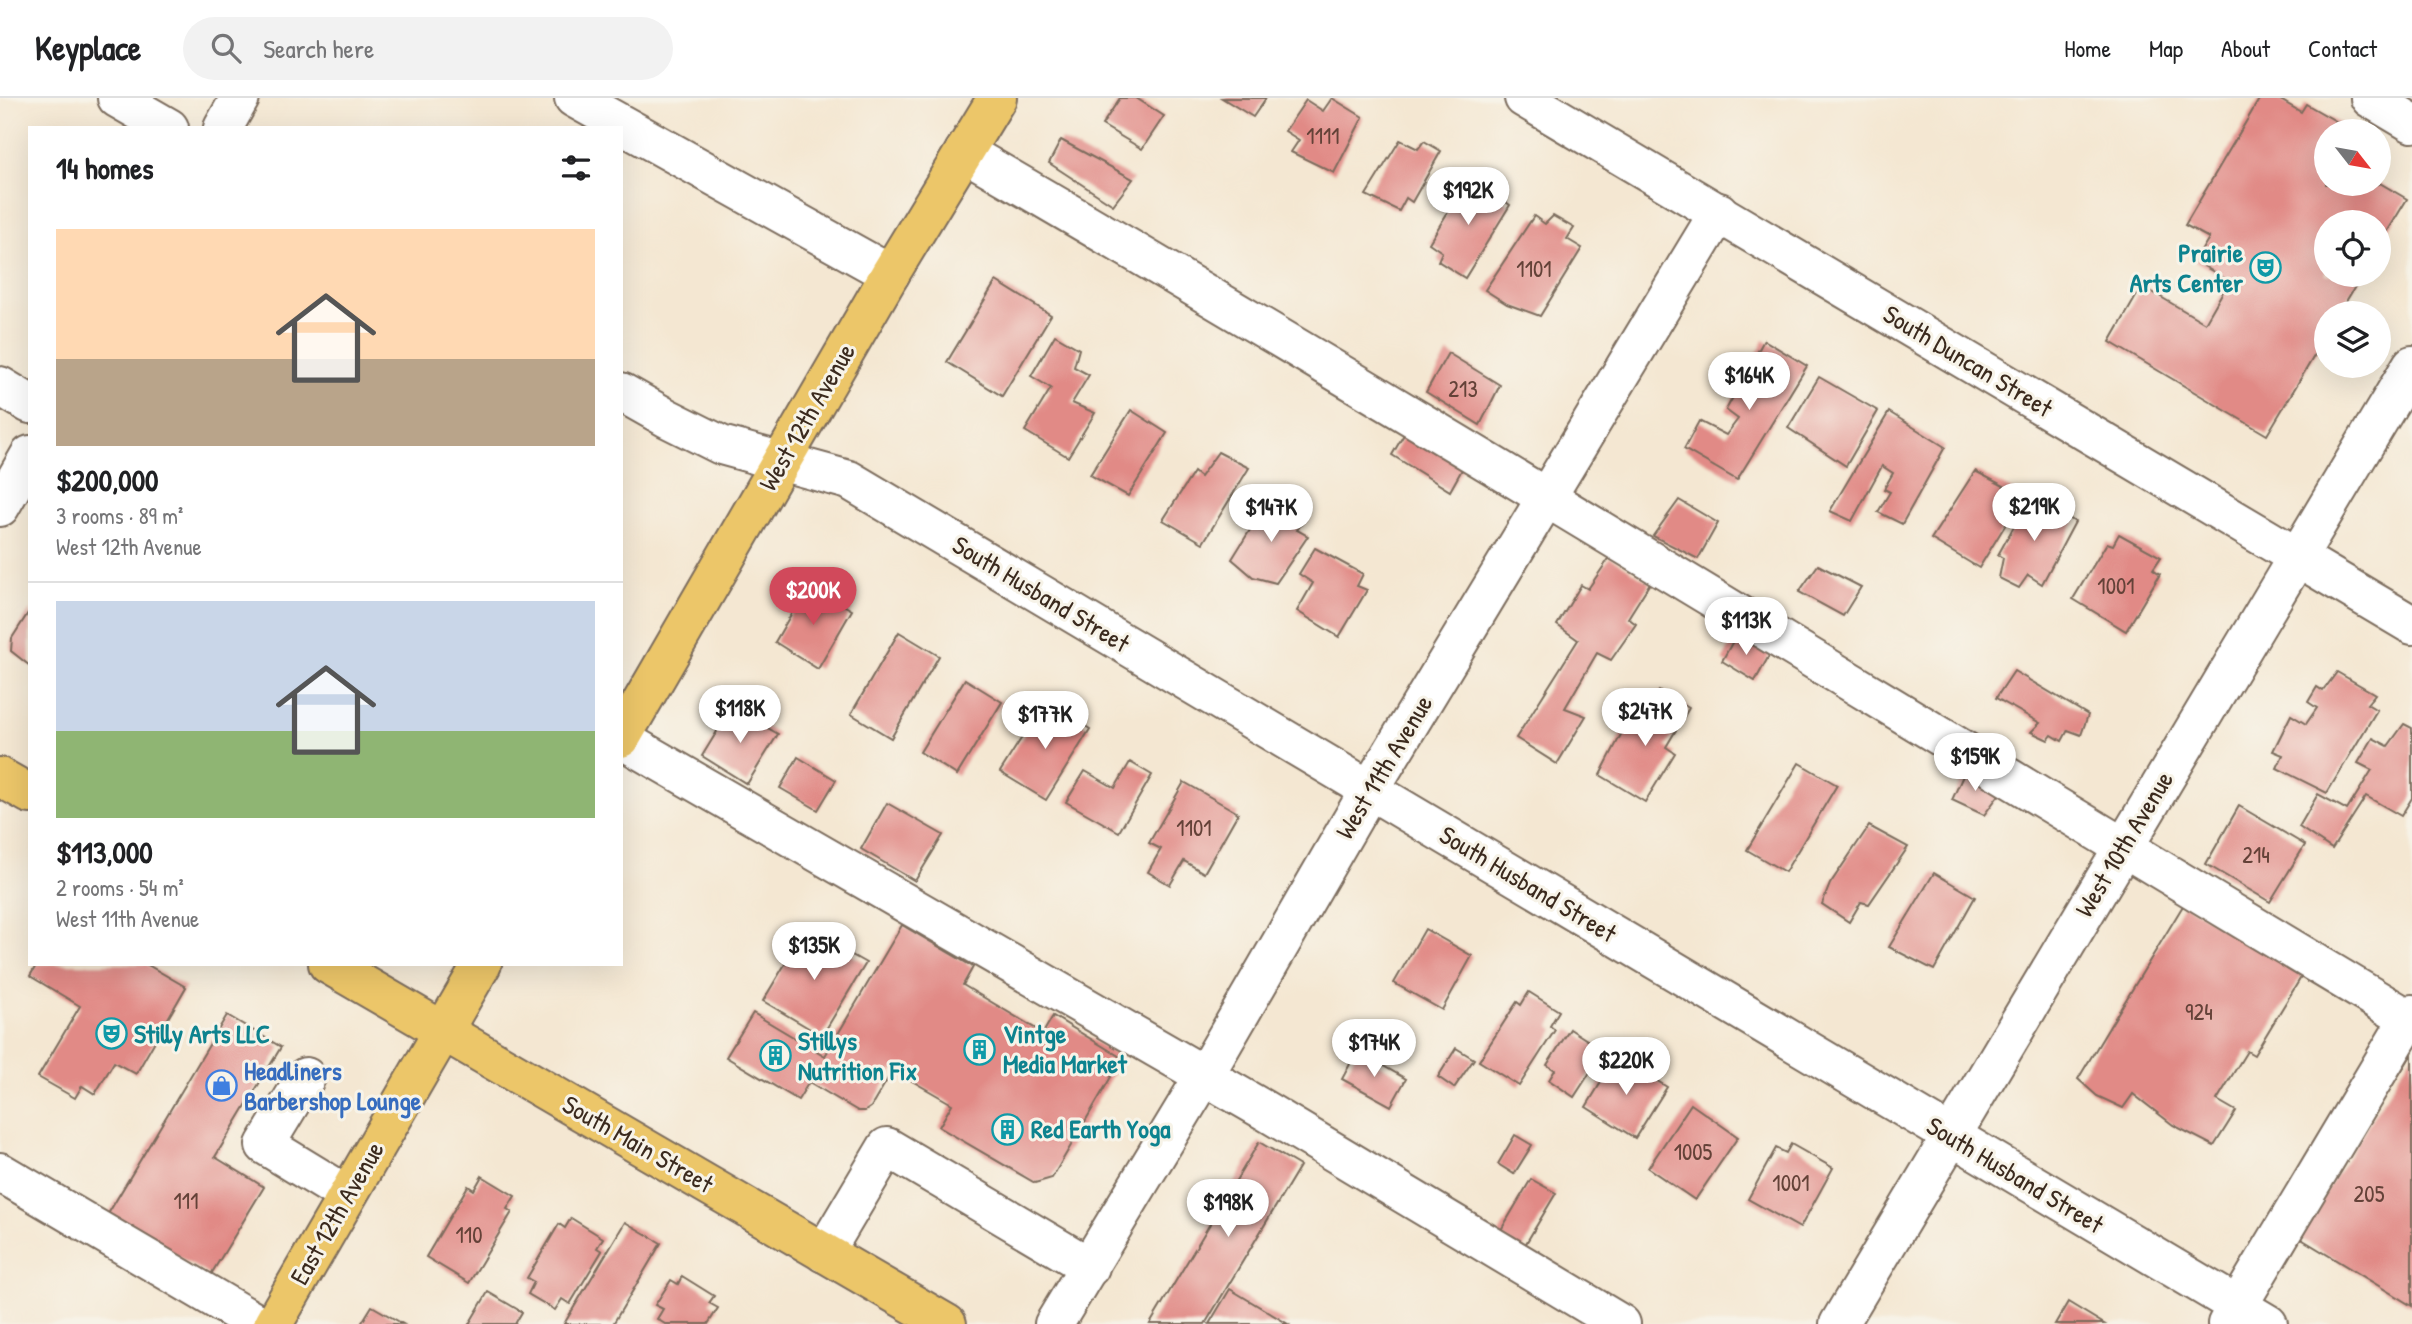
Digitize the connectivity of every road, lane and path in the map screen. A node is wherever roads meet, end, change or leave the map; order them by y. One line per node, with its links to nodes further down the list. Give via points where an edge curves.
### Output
1 (117, 98): 8 (street)
2 (240, 98): 9 (street)
3 (574, 98): 12 (street)
4 (997, 98): 10 (main road, West 12th Avenue)
5 (1524, 98): 11 (street, South Duncan Street)
6 (2370, 98): 7 (street)
7 (2412, 123)
8 (166, 126)
9 (224, 126)
10 (964, 152): 12 (main road, West 12th Avenue); 19 (street)
11 (1719, 212): 19 (street, West 11th Avenue); 21 (street, South Duncan Street)
12 (890, 274): 18 (main road, West 12th Avenue)
13 (2412, 365): 21 (street, West 10th Avenue)
14 (0, 386): 16 (street)
15 (623, 393): 18 (street, South Husband Street, via 721,445)
16 (28, 403)
17 (28, 458): 20 (street)
18 (781, 462): 23 (main road, West 12th Avenue); 26 (street, South Husband Street, via 849,480)
19 (1547, 497): 26 (street, West 11th Avenue); 28 (street)
20 (0, 507)
21 (2296, 556): 22 (street, South Duncan Street); 28 (street, West 10th Avenue)
22 (2412, 625)
23 (623, 735)
24 (623, 739): 33 (street)
25 (0, 777): 27 (main road)
26 (1370, 789): 33 (street, West 11th Avenue); 35 (street, South Husband Street)
27 (28, 793)
28 (2122, 847): 31 (street); 35 (street, West 10th Avenue)
29 (481, 966): 32 (main road)
30 (340, 967): 32 (main road, South Main Street)
31 (2410, 1016): 40 (street)
32 (443, 1029): 37 (main road, East 12th Avenue); 38 (main road, South Main Street)
33 (1204, 1076): 39 (street, West 11th Avenue); 45 (street)
34 (306, 1077): 37 (street, via 265,1145)
35 (1950, 1137): 40 (street, South Husband Street); 46 (street, West 10th Avenue)
36 (0, 1172): 41 (street)
37 (347, 1195): 42 (main road, East 12th Avenue)
38 (824, 1253): 39 (street, via 887,1147); 43 (main road, South Main Street)
39 (1090, 1267): 44 (street, West 11th Avenue)
40 (2244, 1318)
41 (258, 1324)
42 (273, 1324)
43 (947, 1324)
44 (1054, 1324)
45 (1620, 1324)
46 (1839, 1324)

